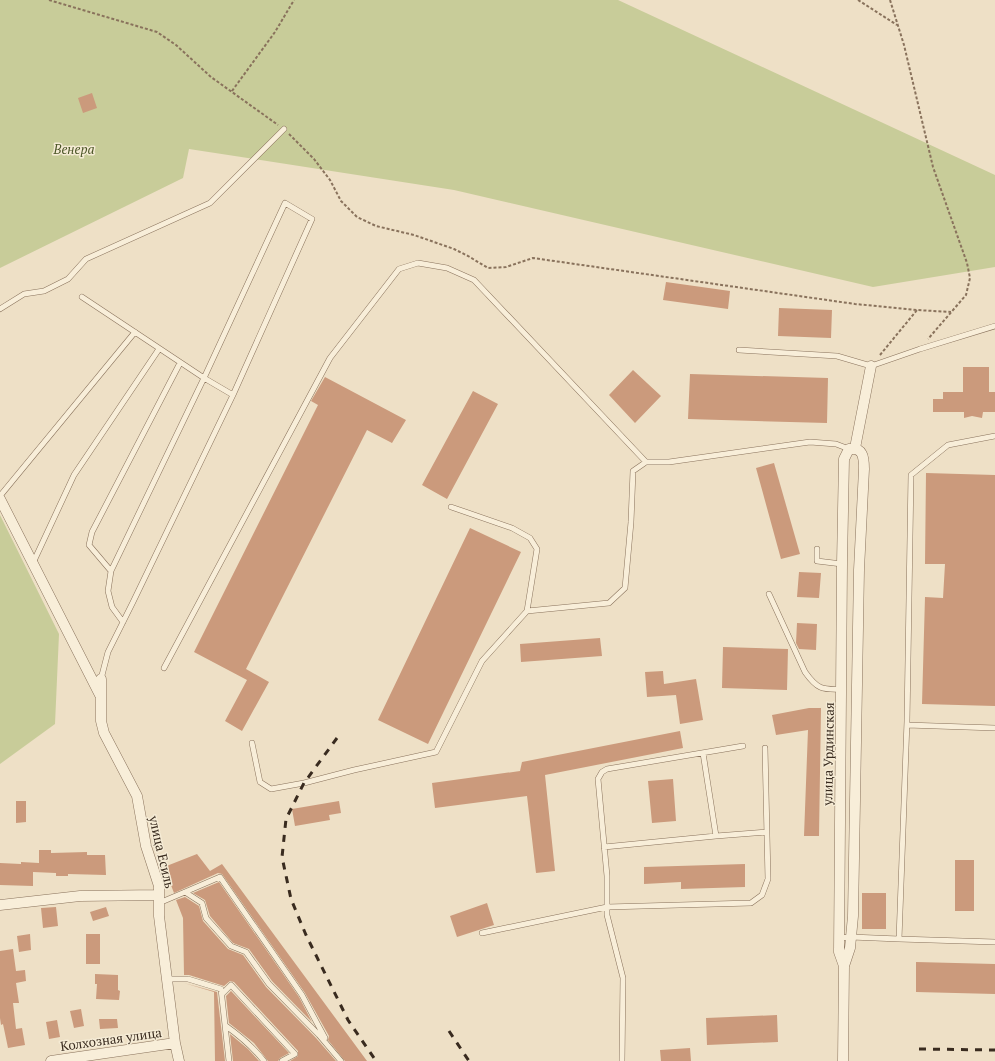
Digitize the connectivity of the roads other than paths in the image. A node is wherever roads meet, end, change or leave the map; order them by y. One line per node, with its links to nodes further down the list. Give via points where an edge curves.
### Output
1 (284, 129): 3 (lane, via 210,204 86,259 68,279 44,291 24,294)
2 (82, 297): 5 (lane)
3 (0, 309)
4 (995, 326): 9 (lane)
5 (134, 332): 6 (lane); 15 (lane)
6 (159, 349): 8 (lane); 18 (lane, via 74,475)
7 (739, 350): 9 (lane, via 837,356)
8 (180, 363): 10 (lane); 20 (lane, via 92,532 89,545)
9 (871, 366): 13 (street, улица Урдинская)
10 (204, 378): 11 (lane); 11 (lane, via 285,203 312,219); 20 (lane)
11 (233, 395): 23 (lane)
12 (995, 436): 28 (lane, via 948,445 911,475)
13 (852, 448): 14 (lane, via 810,442 669,462); 19 (street, улица Урдинская, via 844,459); 42 (street, via 860,450 864,468 859,570)
14 (646, 462): 22 (lane, via 633,471 625,588 609,603); 24 (lane, via 474,280 447,268 418,262 399,269 330,358)
15 (0, 498): 18 (street)
16 (451, 507): 22 (lane, via 512,528 530,538 537,549)
17 (817, 549): 19 (lane, via 817,561)
18 (33, 563): 27 (street)
19 (842, 564): 26 (street, улица Урдинская)
20 (111, 572): 23 (lane, via 108,591 112,607)
21 (769, 594): 26 (lane, via 805,672 813,683 826,689)
22 (527, 611): 30 (lane, via 482,661 436,752 271,789 260,782)
23 (123, 622): 25 (lane, via 108,652)
24 (164, 668)
25 (101, 679): 27 (street, улица Есиль)
26 (842, 689): 43 (street, улица Урдинская)
27 (101, 696): 38 (street, улица Есиль, via 101,721 104,733 137,796 146,846 159,886)
28 (907, 725): 29 (lane); 44 (lane)
29 (995, 728)
30 (252, 743)
31 (743, 746): 33 (lane)
32 (765, 748): 34 (lane)
33 (703, 753): 35 (lane); 36 (lane, via 602,772 598,780)
34 (767, 832): 35 (lane); 40 (lane, via 768,879 762,895 751,904)
35 (716, 836): 36 (lane)
36 (604, 847): 40 (lane, via 608,876)
37 (185, 892): 38 (lane); 51 (lane, via 202,903 206,918 231,946 246,952 270,984); 51 (lane, via 220,876 302,995)
38 (159, 899): 39 (street, via 80,896); 47 (street, улица Есиль)
39 (0, 905)
40 (607, 907): 41 (lane); 58 (lane, via 624,978)
41 (482, 933)
42 (851, 937): 43 (lane); 44 (lane); 46 (street)
43 (840, 938): 46 (street, улица Урдинская, via 839,952)
44 (899, 939): 45 (lane)
45 (995, 942)
46 (844, 966): 59 (street, улица Урдинская)
47 (167, 979): 48 (lane, via 188,979 221,989); 50 (street, улица Есиль)
48 (222, 994): 49 (lane); 56 (lane, via 231,985 294,1054)
49 (226, 1026): 54 (lane); 55 (lane)
50 (175, 1043): 52 (street, Колхозная улица); 53 (street, улица Есиль)
51 (330, 1048): 57 (lane)
52 (51, 1061)
53 (179, 1061)
54 (230, 1061)
55 (264, 1061)
56 (282, 1061)
57 (341, 1061)
58 (622, 1061)
59 (844, 1061)

